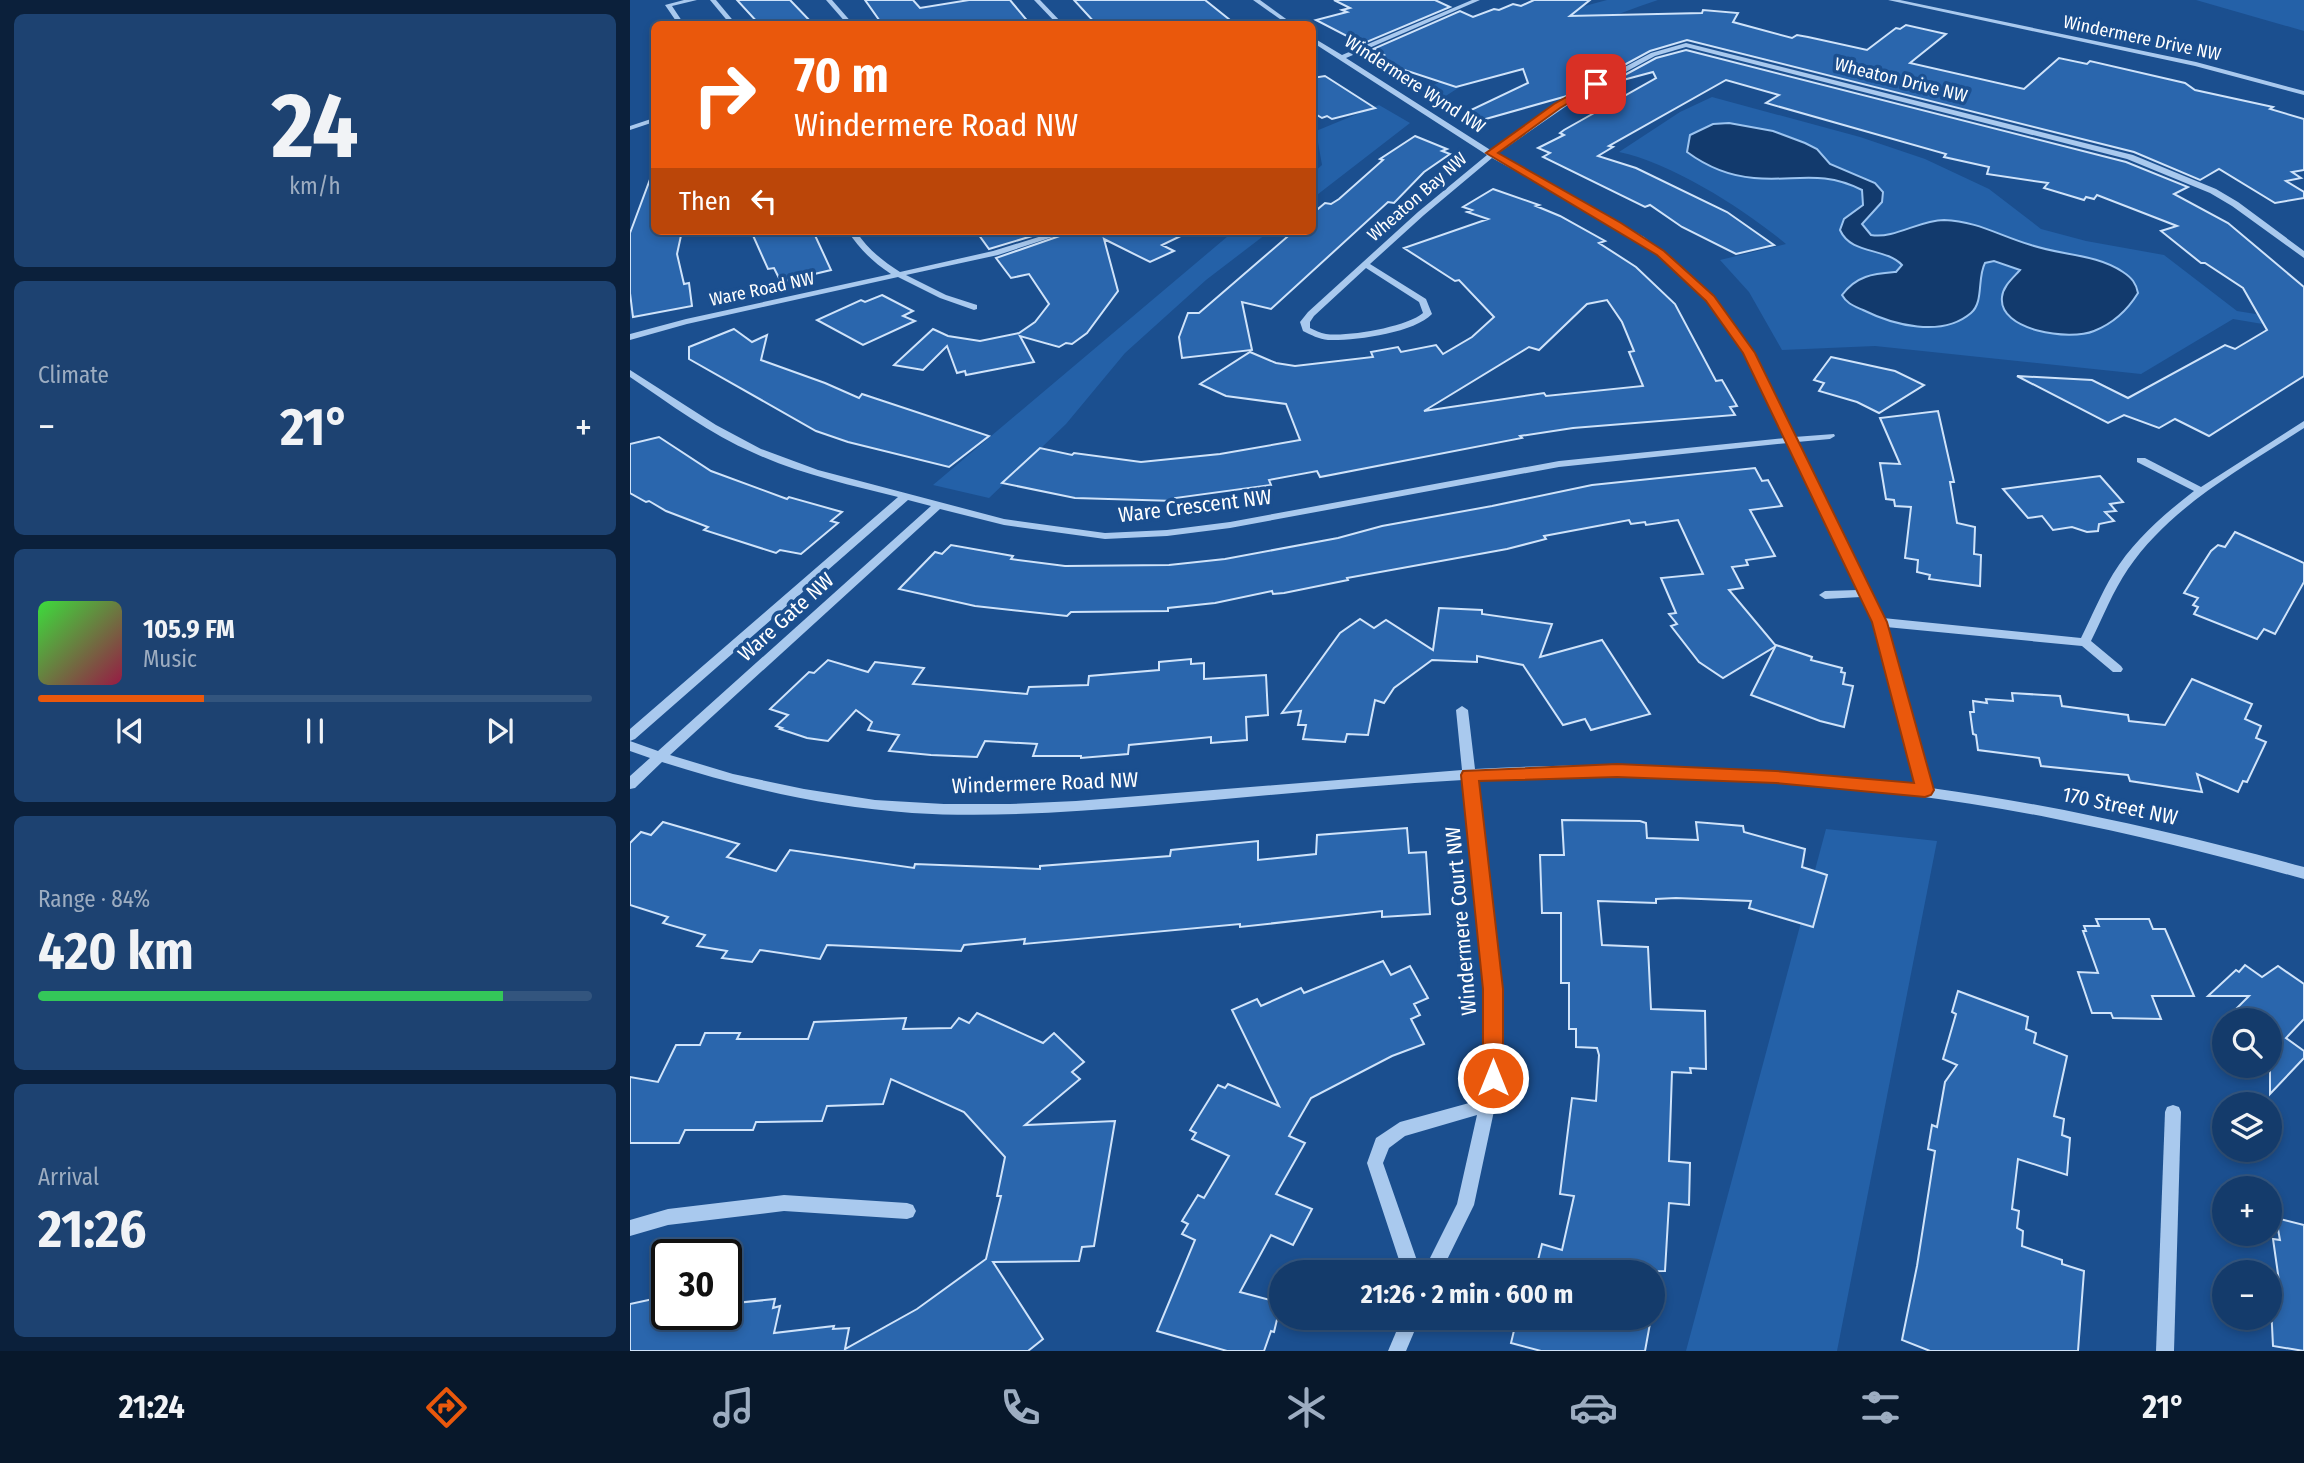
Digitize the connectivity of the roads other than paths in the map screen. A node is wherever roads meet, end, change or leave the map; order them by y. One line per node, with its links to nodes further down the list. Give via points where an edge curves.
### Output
1 (688, 0): 8 (street, via 668,5)
2 (713, 0): 9 (street)
3 (829, 0): 10 (street)
4 (1037, 0): 11 (street)
5 (1256, 0): 12 (street)
6 (1477, 0): 14 (street)
7 (1891, 0): 15 (street, Windermere Drive NW, via 2196,64)
8 (679, 21)
9 (730, 21)
10 (847, 21)
11 (1057, 21)
12 (1286, 21)
13 (1316, 42): 14 (street, Windermere Wynd NW)
14 (1341, 58): 18 (street, Windermere Wynd NW)
15 (2304, 93)
16 (651, 121): 17 (street)
17 (630, 128)
18 (1491, 153): 21 (street, Wheaton Drive NW, via 1574,95 1659,52 1686,45 2151,164 2235,204); 22 (street, Wheaton Bay NW); 29 (street, Windermere Wynd NW, via 1641,239 1684,273 1710,298 1749,353)
19 (855, 235): 23 (street, via 872,255)
20 (1055, 235): 23 (street, Ware Road NW)
21 (2304, 255)
22 (1365, 264): 22 (street, Wheaton Bay NW, via 1311,314 1306,329 1340,337 1424,320 1428,314 1423,301)
23 (902, 274): 24 (street); 25 (street, Ware Road NW)
24 (974, 307)
25 (630, 338)
26 (630, 373): 32 (street, Ware Crescent NW, via 757,451 814,472)
27 (2304, 424): 31 (street)
28 (1830, 436): 29 (street)
29 (1792, 440): 33 (street, Ware Crescent NW, via 1559,464 1167,533 1105,536 1039,528); 34 (street, Windermere Wynd NW)
30 (2141, 460): 31 (street)
31 (2201, 491): 37 (street, via 2142,542 2123,567)
32 (906, 496): 33 (street, Ware Crescent NW); 40 (street, Ware Gate NW)
33 (938, 505): 42 (street, Ware Gate NW)
34 (1865, 593): 35 (street); 36 (street, Windermere Wynd NW)
35 (1825, 595)
36 (1879, 622): 37 (street); 45 (street, Windermere Wynd NW)
37 (2085, 642): 38 (street)
38 (2117, 669)
39 (1462, 710): 43 (street)
40 (630, 736)
41 (630, 746): 42 (street, Windermere Road NW)
42 (660, 757): 43 (street, Windermere Road NW, via 770,788 917,808 1035,809); 44 (street, Ware Gate NW)
43 (1469, 775): 45 (street, Windermere Road NW, via 1617,770); 47 (street, Windermere Court NW, via 1493,989 1493,1078)
44 (630, 784)
45 (1925, 790): 46 (street, 170 Street NW, via 2147,831)
46 (2304, 873)
47 (1487, 1105): 51 (street, via 1400,1130 1382,1143 1375,1163); 52 (street, Windermere Court NW, via 1465,1205)
48 (2173, 1112): 55 (street)
49 (906, 1211): 50 (street, via 784,1203 668,1217)
50 (630, 1228)
51 (1408, 1260)
52 (1438, 1260)
53 (1406, 1330): 54 (street)
54 (1396, 1351)
55 (2165, 1351)

